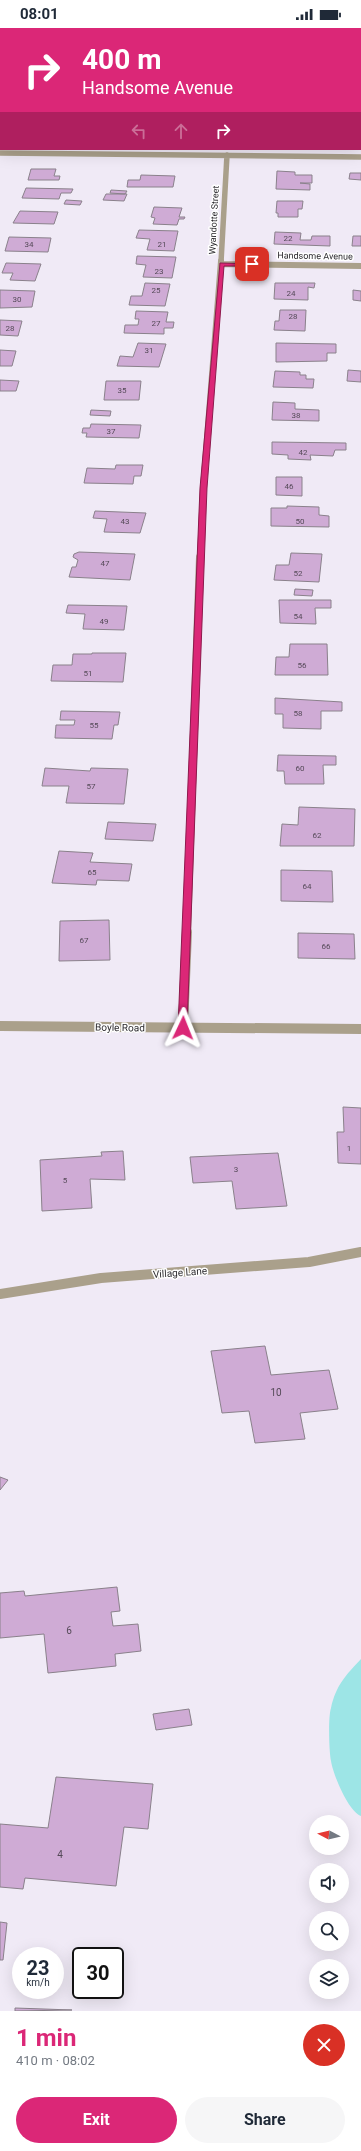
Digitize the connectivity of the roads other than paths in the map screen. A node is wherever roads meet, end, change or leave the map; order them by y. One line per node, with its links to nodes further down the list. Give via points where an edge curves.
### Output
1 (0, 153): 2 (street)
2 (227, 155): 3 (street); 4 (street, Wyandotte Street)
3 (361, 157)
4 (222, 264): 5 (street, Handsome Avenue); 7 (street, Wyandotte Street, via 203,488)
5 (361, 266)
6 (0, 1026): 7 (street, Boyle Road)
7 (183, 1028): 8 (street, Boyle Road)
8 (361, 1029)
9 (361, 1252): 10 (street, Village Lane, via 309,1262 101,1278)
10 (0, 1294)

